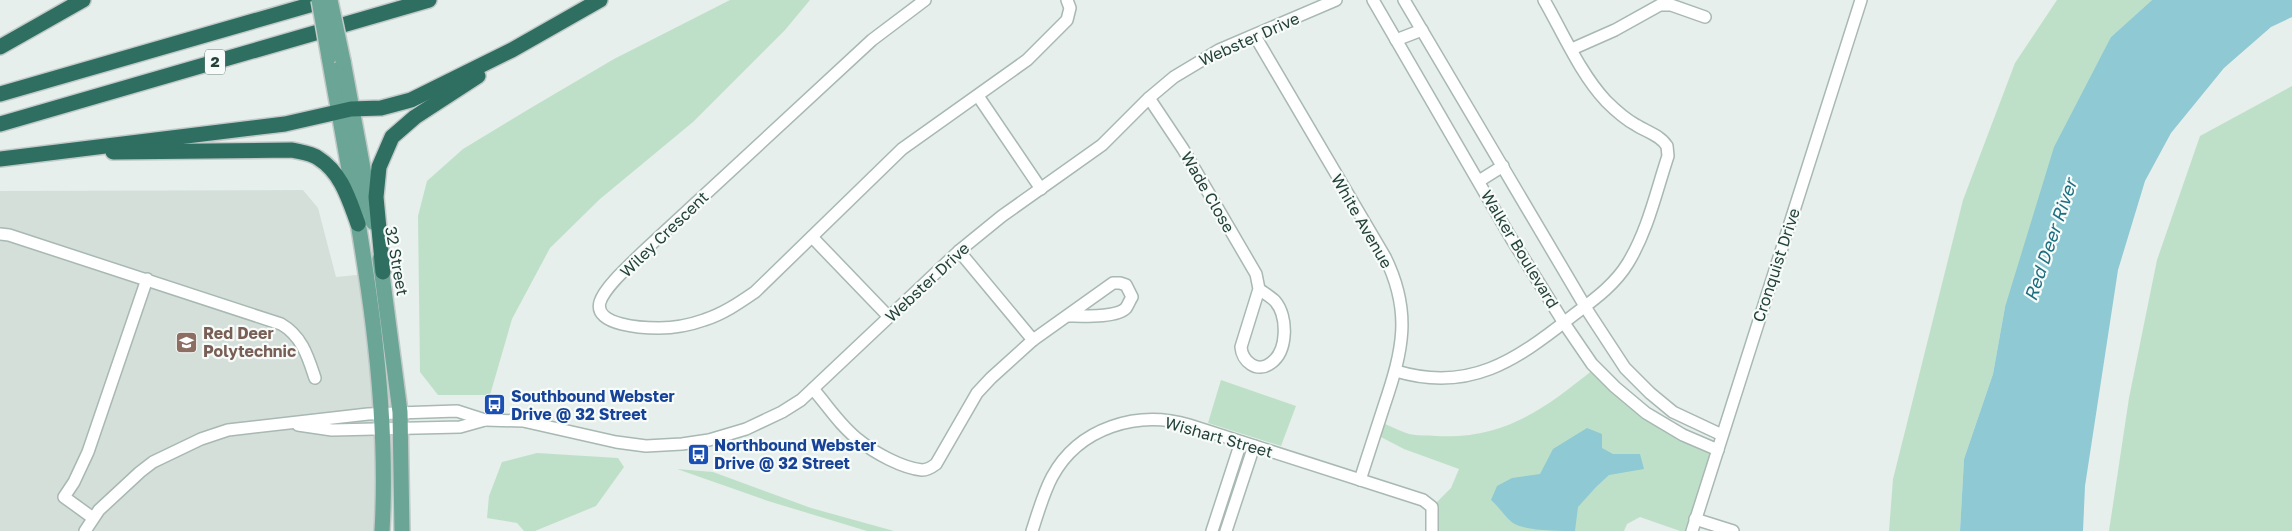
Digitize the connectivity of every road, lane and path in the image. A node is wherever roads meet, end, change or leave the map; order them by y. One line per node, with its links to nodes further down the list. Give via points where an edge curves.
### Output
1 (83, 0): 18 (highway)
2 (319, 0): 20 (main road, 32 Street, bridge)
3 (329, 0): 20 (main road, 32 Street, bridge); 21 (highway, 2)
4 (429, 0): 25 (highway, 2)
5 (600, 0): 16 (highway)
6 (925, 0): 33 (street, Wiley Crescent, via 872,40 645,250 615,280 600,302 600,310 609,321 659,328 706,320 755,292)
7 (1067, 0): 22 (street, Wiley Crescent, via 1070,12 1065,22 1021,66)
8 (1336, 0): 15 (street, Webster Drive)
9 (1373, 0): 17 (street, Walker Boulevard)
10 (1404, 0): 14 (street, Walker Boulevard)
11 (1544, 0): 19 (street)
12 (1862, 0): 52 (street, Cronquist Drive)
13 (1705, 16): 19 (street, via 1671,5 1660,5)
14 (1422, 30): 17 (street); 28 (street, Walker Boulevard)
15 (1254, 36): 23 (street, Webster Drive, via 1194,64); 43 (street, White Avenue, via 1391,270 1403,325)
16 (532, 39): 24 (highway, via 411,100 380,108); 35 (highway, via 415,117 392,137 379,167 376,197)
17 (1396, 40): 29 (street, Walker Boulevard)
18 (0, 47)
19 (1572, 49): 38 (street, via 1605,99 1627,120 1662,140 1668,150 1637,247 1617,277)
20 (336, 59): 24 (main road, 32 Street)
21 (0, 94)
22 (978, 96): 30 (street); 33 (street, Wiley Crescent, via 902,149)
23 (1149, 98): 30 (street, Webster Drive, via 1102,145); 37 (street, Wade Close, via 1250,263)
24 (345, 111): 26 (highway, via 285,124); 31 (main road, 32 Street); 35 (main road, 32 Street)
25 (0, 124)
26 (41, 152): 27 (highway); 31 (highway, via 292,150 318,157 331,169 343,184)
27 (0, 159)
28 (1503, 166): 29 (street); 38 (street, Walker Boulevard)
29 (1479, 181): 41 (street, Walker Boulevard)
30 (1041, 189): 34 (street, Webster Drive)
31 (358, 224): 47 (main road, 32 Street, via 367,274)
32 (0, 234): 36 (street)
33 (812, 237): 40 (street)
34 (958, 251): 40 (street, Webster Drive); 42 (street)
35 (383, 272): 46 (main road, 32 Street)
36 (147, 279): 44 (street, via 292,330 301,342); 57 (street, via 88,452 64,497)
37 (1260, 289): 37 (street, Wade Close, via 1241,347 1246,361 1252,366 1262,367 1271,364 1278,356 1285,327 1275,301)
38 (1586, 306): 41 (street); 52 (street, Walker Boulevard, via 1614,352 1639,384 1674,412)
39 (1068, 316): 39 (street, via 1118,312 1125,309 1132,297 1126,285 1113,283); 42 (street)
40 (889, 317): 45 (street, Webster Drive)
41 (1564, 323): 43 (street, via 1519,356 1479,373 1438,379); 55 (street, Walker Boulevard, via 1592,364 1632,402 1669,427)
42 (1033, 340): 45 (street, via 977,393 936,464 923,470 907,466 859,440)
43 (1396, 371): 56 (street, White Avenue)
44 (315, 378)
45 (813, 389): 48 (street, Webster Drive, via 782,412 746,429 682,444 646,446 523,421)
46 (400, 412): 47 (street, Webster Drive); 48 (street, Webster Drive, via 457,411); 50 (main road, 32 Street)
47 (380, 413): 49 (street, Webster Drive); 51 (main road, 32 Street)
48 (485, 420): 50 (street, Webster Drive, via 460,428)
49 (291, 424): 51 (street, Webster Drive, via 332,430); 57 (street, via 228,430 168,454 127,482)
50 (400, 428): 51 (street, Webster Drive); 61 (main road, 32 Street)
51 (381, 429): 60 (main road, 32 Street)
52 (1722, 435): 55 (street, Cronquist Drive)
53 (1241, 442): 54 (street, Wishart Street); 62 (street, Wishart Street, via 1173,420 1138,419 1115,425 1082,443 1064,459 1047,489); 63 (street)
54 (1254, 446): 56 (street, Wishart Street); 64 (street)
55 (1718, 450): 58 (street, Cronquist Drive)
56 (1360, 480): 65 (street, Wishart Street, via 1426,501 1433,512)
57 (93, 518): 59 (street)
58 (1696, 519): 66 (street, Cronquist Drive); 67 (street)
59 (85, 531)
60 (382, 531)
61 (402, 531)
62 (1032, 531)
63 (1212, 531)
64 (1226, 531)
65 (1432, 531)
66 (1692, 531)
67 (1733, 531)

